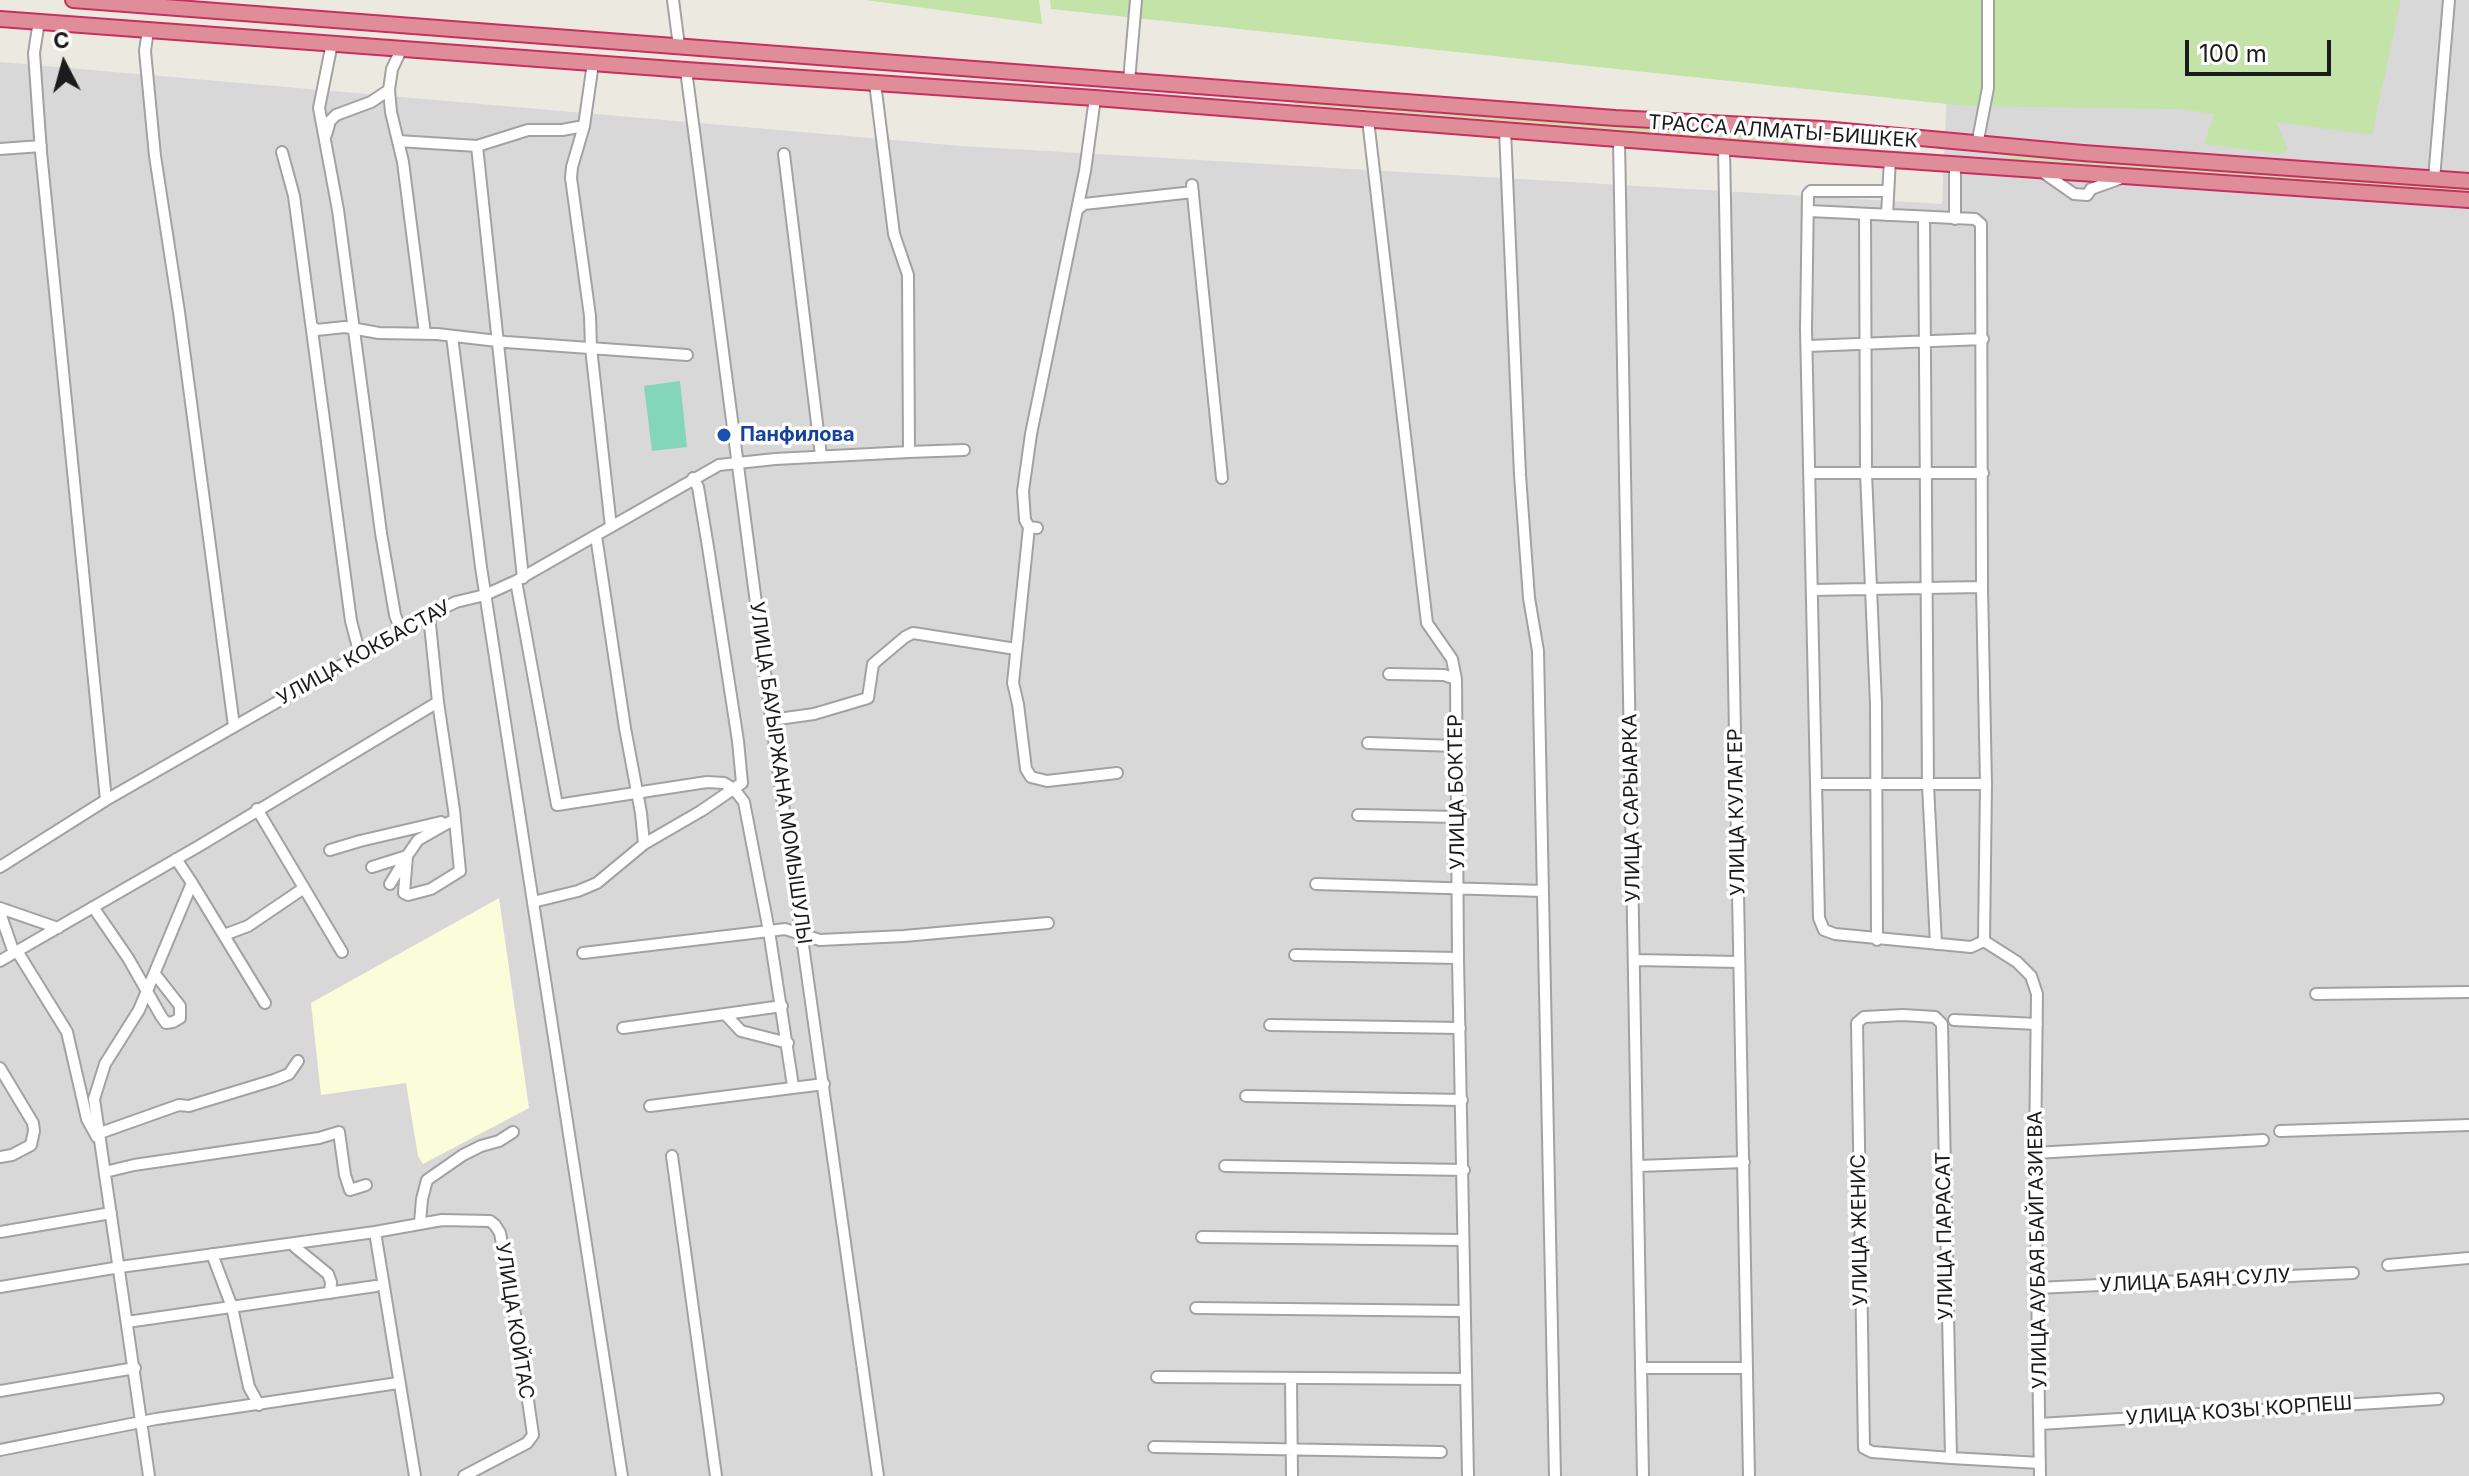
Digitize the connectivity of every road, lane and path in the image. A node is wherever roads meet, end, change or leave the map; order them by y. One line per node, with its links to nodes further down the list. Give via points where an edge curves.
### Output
1 (73, 0): 10 (highway, ТРАССА АЛМАТЫ-БИШКЕК)
2 (673, 0): 10 (street)
3 (1136, 0): 14 (street)
4 (1988, 0): 27 (street, via 1988,88)
5 (2449, 0): 39 (street)
6 (0, 19): 7 (highway, ТРАССА АЛМАТЫ-БИШКЕК)
7 (39, 21): 8 (highway, ТРАССА АЛМАТЫ-БИШКЕК); 28 (street, via 34,53)
8 (148, 30): 9 (highway, ТРАССА АЛМАТЫ-БИШКЕК); 86 (street, via 145,51 155,156)
9 (332, 43): 11 (highway, ТРАССА АЛМАТЫ-БИШКЕК); 24 (street, via 319,108)
10 (679, 46): 14 (highway, ТРАССА АЛМАТЫ-БИШКЕК)
11 (402, 48): 12 (highway, ТРАССА АЛМАТЫ-БИШКЕК); 16 (street)
12 (593, 63): 13 (highway, ТРАССА АЛМАТЫ-БИШКЕК); 21 (street)
13 (686, 70): 15 (highway, ТРАССА АЛМАТЫ-БИШКЕК); 63 (street, УЛИЦА БАУЫРЖАНА МОМЫШУЛЫ)
14 (1129, 81): 17 (highway, ТРАССА АЛМАТЫ-БИШКЕК)
15 (875, 83): 18 (highway, ТРАССА АЛМАТЫ-БИШКЕК); 61 (street, via 894,234 908,275)
16 (389, 90): 24 (street, via 336,115); 26 (street)
17 (1281, 91): 19 (highway); 22 (highway, ТРАССА АЛМАТЫ-БИШКЕК)
18 (1095, 98): 19 (highway, ТРАССА АЛМАТЫ-БИШКЕК); 43 (street)
19 (1279, 113): 20 (highway, ТРАССА АЛМАТЫ-БИШКЕК)
20 (1368, 120): 23 (highway, ТРАССА АЛМАТЫ-БИШКЕК); 83 (street, УЛИЦА БОКТЕР, via 1427,623 1452,659)
21 (584, 126): 29 (street, via 528,130); 58 (street, via 571,178)
22 (1823, 129): 27 (highway, ТРАССА АЛМАТЫ-БИШКЕК); 34 (highway)
23 (1505, 130): 25 (highway, ТРАССА АЛМАТЫ-БИШКЕК); 112 (street, via 1520,475 1538,651)
24 (325, 137): 50 (street)
25 (1619, 140): 30 (highway, ТРАССА АЛМАТЫ-БИШКЕК); 131 (street, УЛИЦА САРЫАРКА)
26 (398, 141): 29 (street); 51 (street)
27 (1977, 145): 39 (highway, ТРАССА АЛМАТЫ-БИШКЕК)
28 (41, 146): 31 (street); 96 (street)
29 (477, 146): 54 (street)
30 (1724, 148): 34 (highway, ТРАССА АЛМАТЫ-БИШКЕК); 133 (street, УЛИЦА КУЛАГЕР)
31 (0, 149)
32 (282, 152): 49 (street, via 294,196)
33 (784, 154): 62 (street)
34 (1821, 155): 35 (highway, ТРАССА АЛМАТЫ-БИШКЕК)
35 (1890, 159): 36 (highway, ТРАССА АЛМАТЫ-БИШКЕК); 41 (street)
36 (1955, 164): 37 (highway, ТРАССА АЛМАТЫ-БИШКЕК); 48 (street)
37 (2035, 169): 38 (highway, ТРАССА АЛМАТЫ-БИШКЕК); 38 (street, via 2074,194 2087,195 2091,189)
38 (2134, 176): 42 (highway, ТРАССА АЛМАТЫ-БИШКЕК)
39 (2434, 179): 40 (highway, ТРАССА АЛМАТЫ-БИШКЕК)
40 (2469, 181)
41 (1888, 191): 44 (street, via 1811,191); 46 (street)
42 (2469, 200)
43 (1077, 210): 69 (street, via 1084,204 1193,189); 80 (street, via 1025,477 1024,514 1033,527)
44 (1809, 211): 45 (street); 57 (street)
45 (1865, 214): 46 (street); 56 (street)
46 (1887, 215): 47 (street)
47 (1924, 217): 48 (street); 55 (street)
48 (1955, 219): 53 (street, via 1981,224)
49 (312, 326): 50 (street); 81 (street)
50 (353, 328): 51 (street); 79 (street, via 381,533)
51 (425, 334): 52 (street)
52 (452, 336): 54 (street); 77 (street)
53 (1983, 339): 55 (street); 67 (street)
54 (497, 341): 58 (street); 72 (street)
55 (1926, 341): 56 (street); 64 (street)
56 (1867, 343): 57 (street); 66 (street)
57 (1808, 346): 65 (street)
58 (591, 348): 59 (street); 70 (street)
59 (687, 355)
60 (964, 450): 61 (street, УЛИЦА КОКБАСТАУ)
61 (909, 452): 62 (street, УЛИЦА КОКБАСТАУ)
62 (821, 456): 63 (street, УЛИЦА КОКБАСТАУ)
63 (738, 461): 68 (street, УЛИЦА КОКБАСТАУ); 85 (street, УЛИЦА БАУЫРЖАНА МОМЫШУЛЫ)
64 (1927, 472): 66 (street); 67 (street); 75 (street)
65 (1810, 473): 66 (street); 74 (street)
66 (1866, 473): 76 (street)
67 (1983, 473): 73 (street)
68 (693, 478): 70 (street, УЛИЦА КОКБАСТАУ); 94 (street, via 738,741 742,783)
69 (1222, 478)
70 (611, 527): 71 (street, УЛИЦА КОКБАСТАУ)
71 (596, 536): 72 (street, УЛИЦА КОКБАСТАУ); 95 (street)
72 (520, 580): 77 (street, УЛИЦА КОКБАСТАУ); 95 (street, via 557,805)
73 (1982, 587): 75 (street); 92 (street)
74 (1812, 590): 76 (street); 90 (street)
75 (1926, 590): 76 (street); 93 (street)
76 (1870, 591): 91 (street)
77 (485, 595): 78 (street, УЛИЦА КОКБАСТАУ); 113 (street)
78 (429, 615): 79 (street, УЛИЦА КОКБАСТАУ); 84 (street)
79 (401, 631): 81 (street, УЛИЦА КОКБАСТАУ)
80 (1016, 649): 85 (street, via 913,633 873,664 868,698); 89 (street, via 1013,683 1031,777 1047,781)
81 (360, 655): 86 (street, УЛИЦА КОКБАСТАУ)
82 (1389, 674): 83 (street)
83 (1456, 679): 88 (street, УЛИЦА БОКТЕР)
84 (438, 702): 97 (street); 100 (street)
85 (771, 720): 116 (street, УЛИЦА БАУЫРЖАНА МОМЫШУЛЫ)
86 (234, 726): 96 (street, УЛИЦА КОКБАСТАУ)
87 (1368, 743): 88 (street)
88 (1455, 746): 99 (street, УЛИЦА БОКТЕР)
89 (1117, 773)
90 (1817, 784): 91 (street); 123 (street, via 1820,923 1835,934)
91 (1875, 784): 93 (street); 123 (street)
92 (1986, 784): 93 (street); 124 (street)
93 (1928, 785): 125 (street)
94 (734, 789): 95 (street, via 707,782); 101 (street); 120 (street, via 744,802)
95 (637, 792): 101 (street)
96 (106, 800): 105 (street, УЛИЦА КОКБАСТАУ)
97 (257, 809): 104 (street); 111 (street)
98 (1358, 815): 99 (street)
99 (1457, 817): 110 (street, УЛИЦА БОКТЕР)
100 (455, 819): 102 (street); 103 (street, via 418,840); 103 (street, via 460,871 431,889 408,895)
101 (644, 844): 113 (street, via 597,883)
102 (330, 850)
103 (407, 856): 106 (street); 108 (street)
104 (176, 859): 107 (street); 114 (street)
105 (2, 861)
106 (372, 867)
107 (192, 883): 122 (street); 134 (street)
108 (390, 884)
109 (1316, 884): 110 (street)
110 (1459, 887): 112 (street); 130 (street, УЛИЦА БОКТЕР)
111 (304, 888): 122 (street, via 248,926); 127 (street)
112 (1543, 891): 215 (street)
113 (533, 902): 210 (street)
114 (93, 907): 118 (street); 135 (street)
115 (0, 911): 118 (street); 126 (street)
116 (799, 915): 119 (street); 121 (street, УЛИЦА БАУЫРЖАНА МОМЫШУЛЫ)
117 (1048, 923): 121 (street, via 854,939 820,940)
118 (58, 928): 126 (street)
119 (785, 929): 120 (street); 121 (street)
120 (769, 931): 128 (street); 139 (street)
121 (801, 934): 150 (street, УЛИЦА БАУЫРЖАНА МОМЫШУЛЫ)
122 (224, 935): 138 (street)
123 (1877, 940): 125 (street)
124 (1984, 941): 125 (street, via 1971,947); 143 (street, УЛИЦА АУБАЯ БАЙГАЗИЕВА, via 2031,976)
125 (1936, 944)
126 (16, 952): 132 (street); 158 (street, via 67,1032 87,1119)
127 (342, 952)
128 (583, 953)
129 (1295, 955): 130 (street)
130 (1458, 958): 146 (street, УЛИЦА БОКТЕР)
131 (1635, 960): 133 (street); 165 (street, УЛИЦА САРЫАРКА)
132 (0, 961)
133 (1739, 962): 163 (street, УЛИЦА КУЛАГЕР)
134 (155, 974): 135 (street); 135 (street, via 180,1006 180,1018 166,1023)
135 (147, 992): 158 (street, via 105,1064 94,1099)
136 (2469, 992): 137 (street)
137 (2316, 994)
138 (265, 1003)
139 (782, 1006): 140 (street); 147 (street)
140 (725, 1014): 145 (street); 147 (street, via 741,1031)
141 (1935, 1017): 205 (street, УЛИЦА ПАРАСАТ, via 1942,1024); 205 (street, УЛИЦА ЖЕНИС, via 1864,1017 1857,1023 1864,1448)
142 (1954, 1020): 143 (street)
143 (2037, 1024): 160 (street, УЛИЦА АУБАЯ БАЙГАЗИЕВА)
144 (1270, 1025): 146 (street)
145 (623, 1028)
146 (1460, 1028): 153 (street, УЛИЦА БОКТЕР)
147 (788, 1043): 151 (street)
148 (298, 1061): 158 (street, via 289,1074 274,1080 179,1105)
149 (0, 1068): 162 (street, via 34,1131 31,1145)
150 (824, 1084): 151 (street); 212 (street, УЛИЦА БАУЫРЖАНА МОМЫШУЛЫ)
151 (793, 1086): 154 (street)
152 (1246, 1096): 153 (street)
153 (1462, 1100): 166 (street, УЛИЦА БОКТЕР)
154 (650, 1106)
155 (2469, 1125): 156 (street)
156 (2280, 1131)
157 (513, 1132): 170 (street, via 463,1155 427,1180)
158 (100, 1138): 167 (street)
159 (2263, 1140): 160 (street)
160 (2035, 1153): 183 (street, УЛИЦА АУБАЯ БАЙГАЗИЕВА)
161 (672, 1156): 211 (street)
162 (0, 1157)
163 (1744, 1162): 165 (street); 191 (street, УЛИЦА КУЛАГЕР)
164 (1225, 1166): 166 (street)
165 (1639, 1166): 190 (street, УЛИЦА САРЫАРКА)
166 (1464, 1170): 174 (street, УЛИЦА БОКТЕР)
167 (105, 1172): 168 (street, via 339,1132 350,1190); 169 (street)
168 (366, 1185)
169 (111, 1213): 171 (street); 179 (street)
170 (420, 1223): 172 (street, УЛИЦА КОЙТАС); 209 (street, УЛИЦА КОЙТАС, via 479,1219 495,1225 518,1331 533,1435)
171 (0, 1232)
172 (375, 1232): 175 (street); 195 (street)
173 (1202, 1237): 174 (street)
174 (1463, 1240): 187 (street, УЛИЦА БОКТЕР)
175 (295, 1243): 176 (street); 184 (street, via 328,1274)
176 (212, 1254): 179 (street); 185 (street)
177 (2469, 1258): 178 (street)
178 (2388, 1265)
179 (120, 1267): 182 (street); 188 (street)
180 (2353, 1273): 183 (street, УЛИЦА БАЯН СУЛУ)
181 (376, 1286): 184 (street)
182 (0, 1287)
183 (2037, 1288): 200 (street, УЛИЦА АУБАЯ БАЙГАЗИЕВА)
184 (330, 1293): 185 (street)
185 (232, 1307): 188 (street); 198 (street, via 249,1387)
186 (1196, 1308): 187 (street)
187 (1464, 1311): 194 (street, УЛИЦА БОКТЕР)
188 (127, 1322): 189 (street)
189 (135, 1368): 196 (street); 199 (street)
190 (1642, 1368): 191 (street); 216 (street, УЛИЦА САРЫАРКА)
191 (1747, 1368): 217 (street, УЛИЦА КУЛАГЕР)
192 (1157, 1377): 193 (street)
193 (1291, 1379): 194 (street); 203 (street)
194 (1466, 1379): 214 (street, УЛИЦА БОКТЕР)
195 (398, 1383): 198 (street); 208 (street)
196 (0, 1391)
197 (2438, 1399): 200 (street, УЛИЦА КОЗЫ КОРПЕШ)
198 (259, 1405): 199 (street)
199 (143, 1423): 202 (street); 207 (street)
200 (2040, 1424): 206 (street, УЛИЦА АУБАЯ БАЙГАЗИЕВА)
201 (1154, 1447): 203 (street)
202 (0, 1450)
203 (1292, 1450): 204 (street); 213 (street)
204 (1441, 1452)
205 (1951, 1458): 206 (street)
206 (2040, 1463): 218 (street, УЛИЦА АУБАЯ БАЙГАЗИЕВА)
207 (149, 1476)
208 (415, 1476)
209 (464, 1476)
210 (622, 1476)
211 (716, 1476)
212 (878, 1476)
213 (1292, 1476)
214 (1468, 1476)
215 (1555, 1476)
216 (1643, 1476)
217 (1749, 1476)
218 (2040, 1476)

